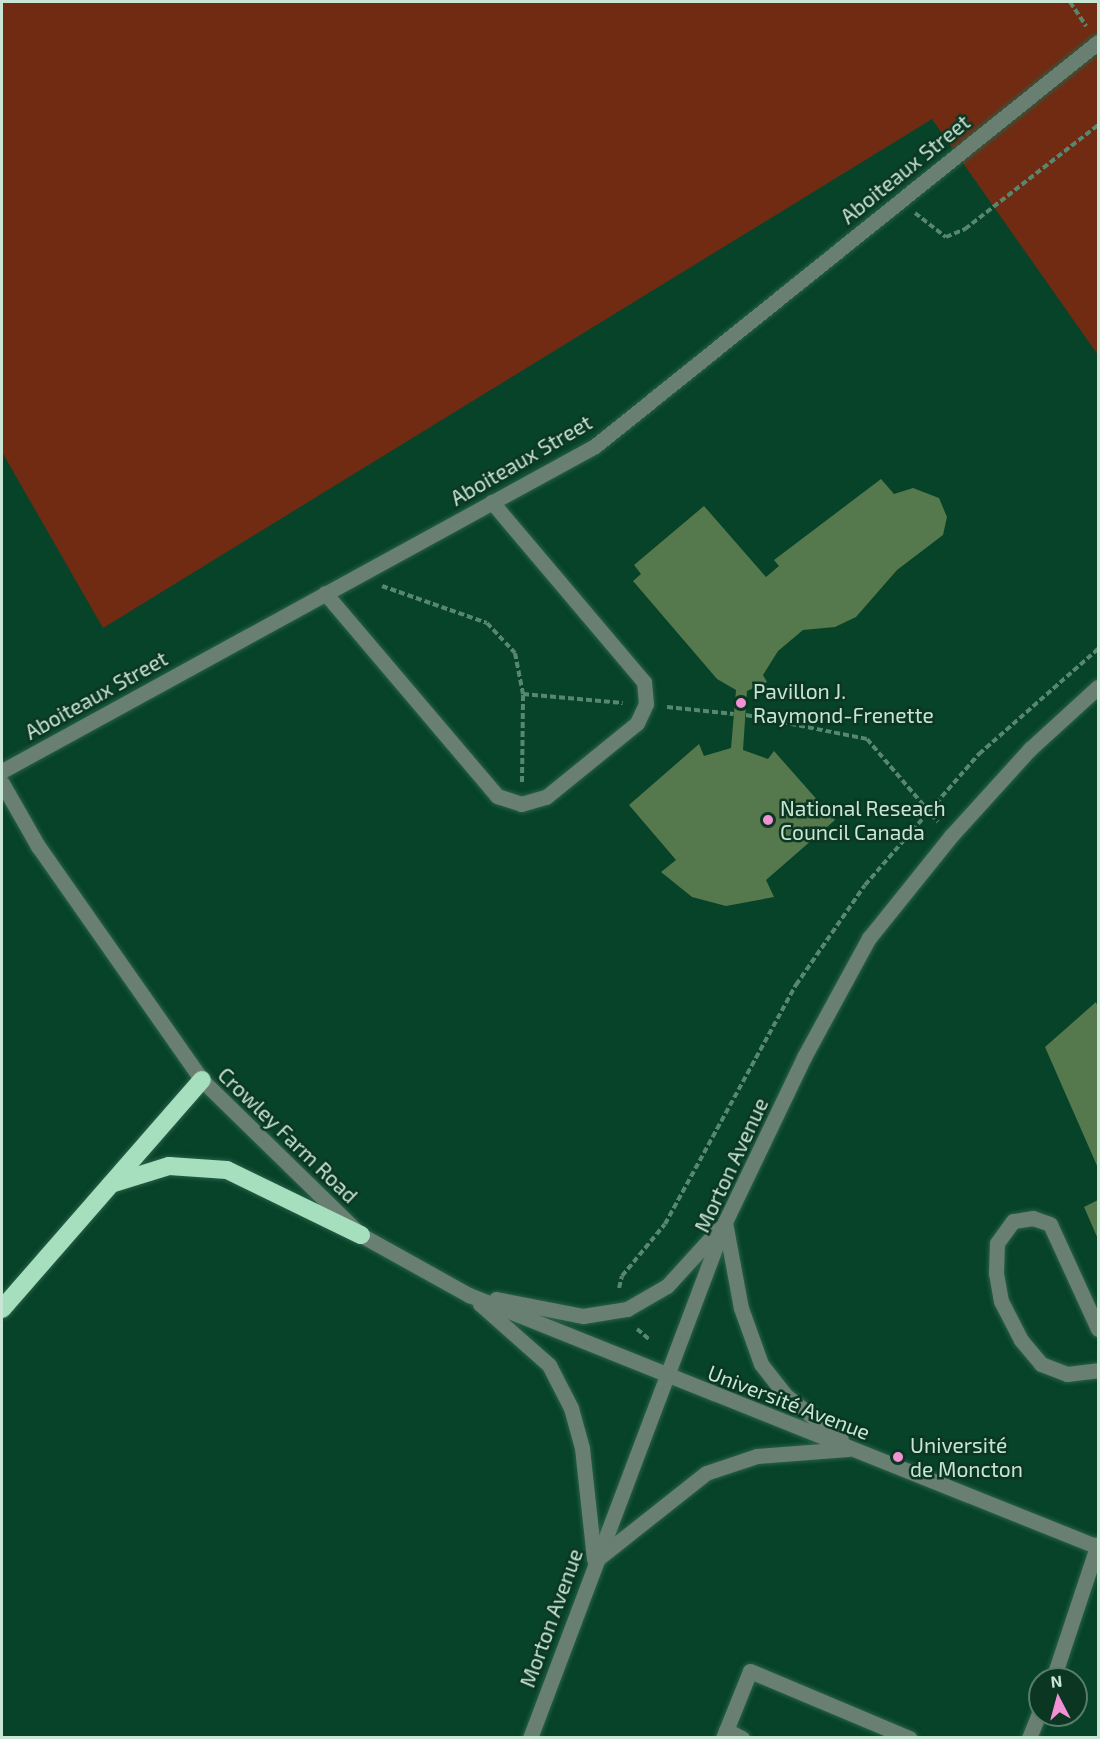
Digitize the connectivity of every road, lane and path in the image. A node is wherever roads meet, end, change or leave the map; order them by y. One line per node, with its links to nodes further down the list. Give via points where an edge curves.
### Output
1 (1071, 2): 2 (path)
2 (1097, 42): 4 (street, Aboiteaux Street)
3 (1098, 125): 4 (path, via 1042,173 946,237 930,230)
4 (902, 198): 5 (street, Aboiteaux Street, via 595,446)
5 (492, 502): 6 (street, Aboiteaux Street); 10 (street, via 644,682)
6 (355, 577): 7 (street, Aboiteaux Street); 9 (path, via 487,623 515,652)
7 (325, 593): 13 (street, Aboiteaux Street); 15 (street, via 497,796)
8 (1098, 687): 16 (street, Morton Avenue, via 1030,749)
9 (523, 694): 10 (path); 15 (path)
10 (646, 704): 11 (path); 15 (street, via 637,723 546,797)
11 (734, 714)
12 (746, 715): 16 (path, via 867,740)
13 (2, 771)
14 (2, 783): 17 (street, Crowley Farm Road, via 38,846)
15 (521, 804)
16 (951, 836): 19 (street, Morton Avenue, via 869,938 804,1057)
17 (202, 1080): 18 (highway); 20 (street, Crowley Farm Road)
18 (111, 1184): 20 (highway, via 169,1166 227,1170); 22 (highway)
19 (725, 1222): 21 (street, via 666,1286 627,1309 584,1316); 27 (street, Morton Avenue); 28 (street, via 741,1308 761,1364 785,1395)
20 (361, 1235): 21 (street, Crowley Farm Road)
21 (469, 1295): 27 (street, Crowley Farm Road); 30 (street, via 549,1365 571,1408 582,1448)
22 (2, 1310)
23 (637, 1329): 25 (path)
24 (1098, 1329): 26 (street, via 1050,1224 1033,1218 1013,1221 997,1243 996,1273 1001,1301 1021,1340 1041,1364 1067,1374)
25 (650, 1340)
26 (1098, 1370)
27 (666, 1377): 28 (street, Université Avenue); 30 (street, Morton Avenue)
28 (853, 1448): 29 (street, Université Avenue); 30 (street, via 757,1456 706,1473)
29 (1098, 1546): 31 (street)
30 (594, 1562): 33 (street, Morton Avenue)
31 (1057, 1667)
32 (725, 1734): 34 (street); 35 (street, via 750,1671)
33 (530, 1737)
34 (742, 1737)
35 (909, 1737)

